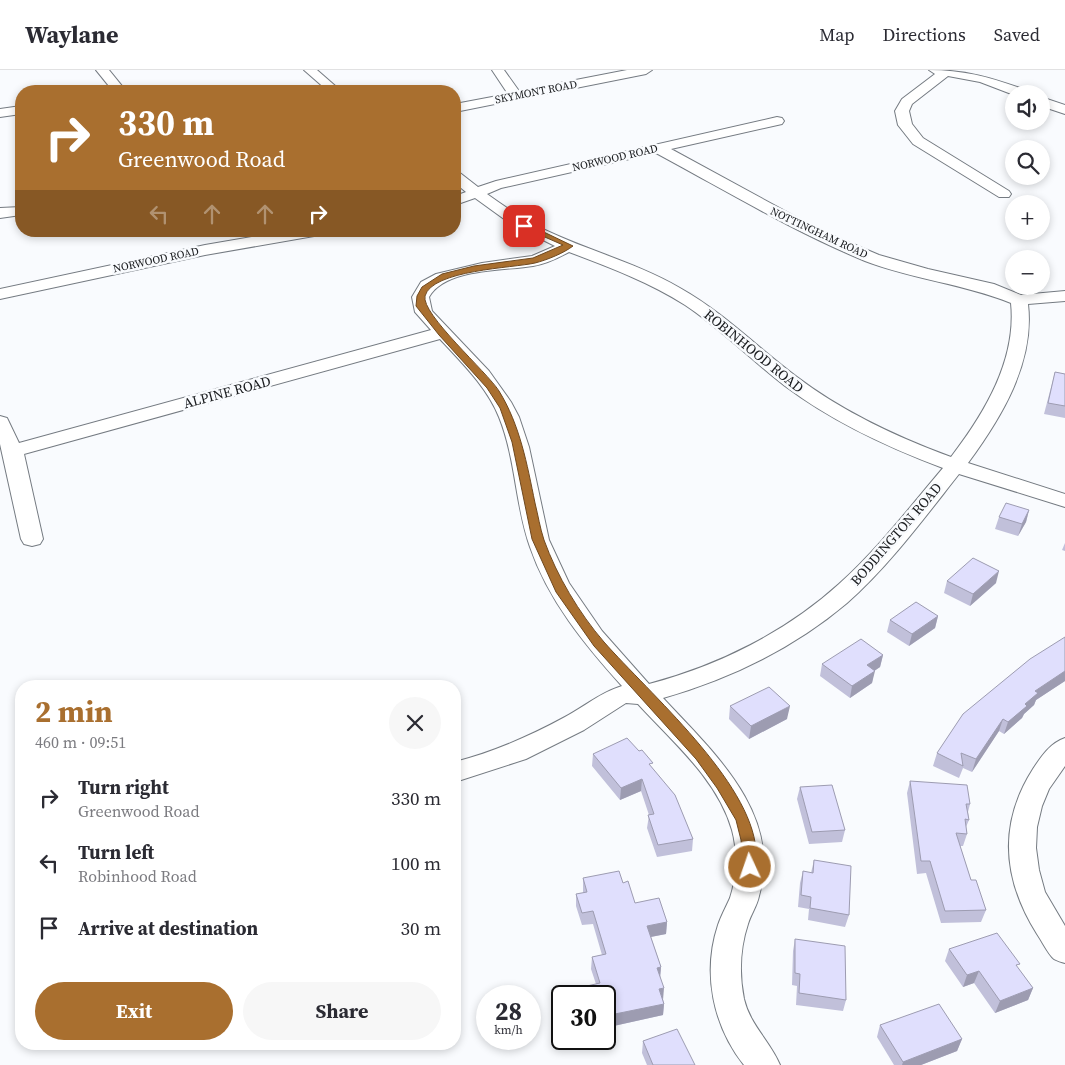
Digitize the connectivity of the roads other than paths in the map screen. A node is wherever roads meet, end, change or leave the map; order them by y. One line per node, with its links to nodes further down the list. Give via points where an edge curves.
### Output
1 (102, 70): 6 (street)
2 (310, 70): 7 (street)
3 (498, 70): 9 (street)
4 (646, 70): 9 (street, SKYMONT ROAD)
5 (940, 71): 8 (street, via 988,80); 19 (street, via 907,102 902,111 905,125 918,141)
6 (115, 85)
7 (328, 85)
8 (1005, 87)
9 (516, 96): 11 (street, SKYMONT ROAD)
10 (1050, 104): 12 (street)
11 (461, 107)
12 (1065, 110)
13 (15, 111): 14 (street)
14 (0, 113)
15 (777, 122): 16 (street, NORWOOD ROAD)
16 (658, 148): 18 (street, NORWOOD ROAD); 27 (street, NOTTINGHAM ROAD, via 812,232 853,250 891,264 988,288)
17 (461, 181): 18 (street, ROBINHOOD ROAD)
18 (476, 192): 20 (street, NORWOOD ROAD); 24 (street, ROBINHOOD ROAD, via 518,222)
19 (1004, 194)
20 (461, 198)
21 (15, 212): 22 (street)
22 (0, 213)
23 (280, 237): 25 (street, NORWOOD ROAD)
24 (569, 246): 28 (street, via 535,260 457,272 432,282 423,292 420,303); 31 (street, ROBINHOOD ROAD, via 636,271 672,289 726,326 775,369 825,405 852,421)
25 (0, 294)
26 (1065, 296): 27 (street)
27 (1019, 300): 31 (street, BODDINGTON ROAD, via 1020,326 1009,381 988,422)
28 (442, 333): 30 (street, ALPINE ROAD); 34 (street, via 491,386 505,408 517,442 538,539 562,592 598,643)
29 (0, 422): 30 (street)
30 (12, 452): 33 (street)
31 (954, 467): 32 (street, ROBINHOOD ROAD); 34 (street, BODDINGTON ROAD, via 865,572 815,616 772,643 715,671)
32 (1065, 501)
33 (32, 539)
34 (644, 694): 36 (street, BODDINGTON ROAD, via 622,695 523,750); 38 (street, via 712,769 744,825 750,851 749,877 728,940 726,982 736,1023)
35 (1065, 748): 37 (street, via 1030,799 1022,841 1028,882 1041,914)
36 (461, 771)
37 (1065, 950)
38 (764, 1065)

